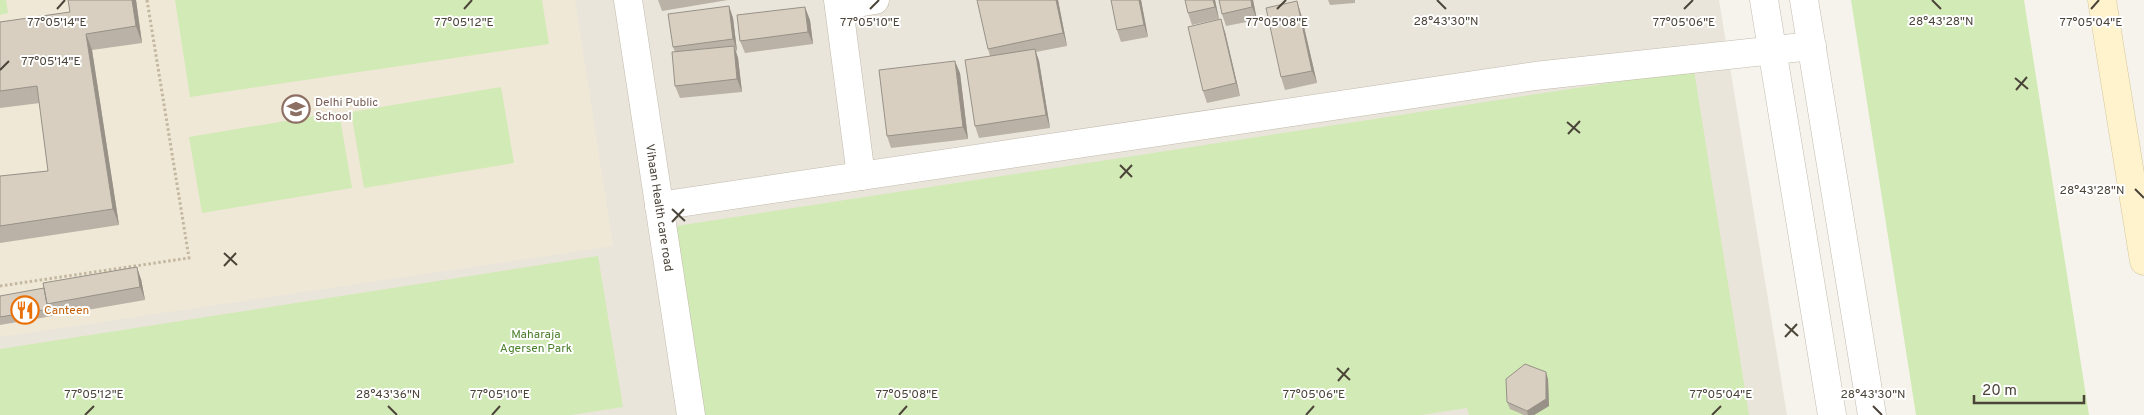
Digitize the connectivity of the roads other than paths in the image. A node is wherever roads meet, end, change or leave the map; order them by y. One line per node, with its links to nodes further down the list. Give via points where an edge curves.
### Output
1 (628, 0): 10 (street, Vihaan Health care road)
2 (875, 0): 6 (street)
3 (1764, 0): 8 (street)
4 (1804, 0): 7 (street)
5 (2102, 0): 11 (street)
6 (838, 3): 9 (street)
7 (1812, 46): 8 (street); 14 (street)
8 (1773, 51): 9 (street, via 1535,76); 13 (street)
9 (861, 176): 10 (street)
10 (659, 206): 12 (street, Vihaan Health care road)
11 (2144, 261)
12 (690, 415)
13 (1832, 415)
14 (1872, 415)

